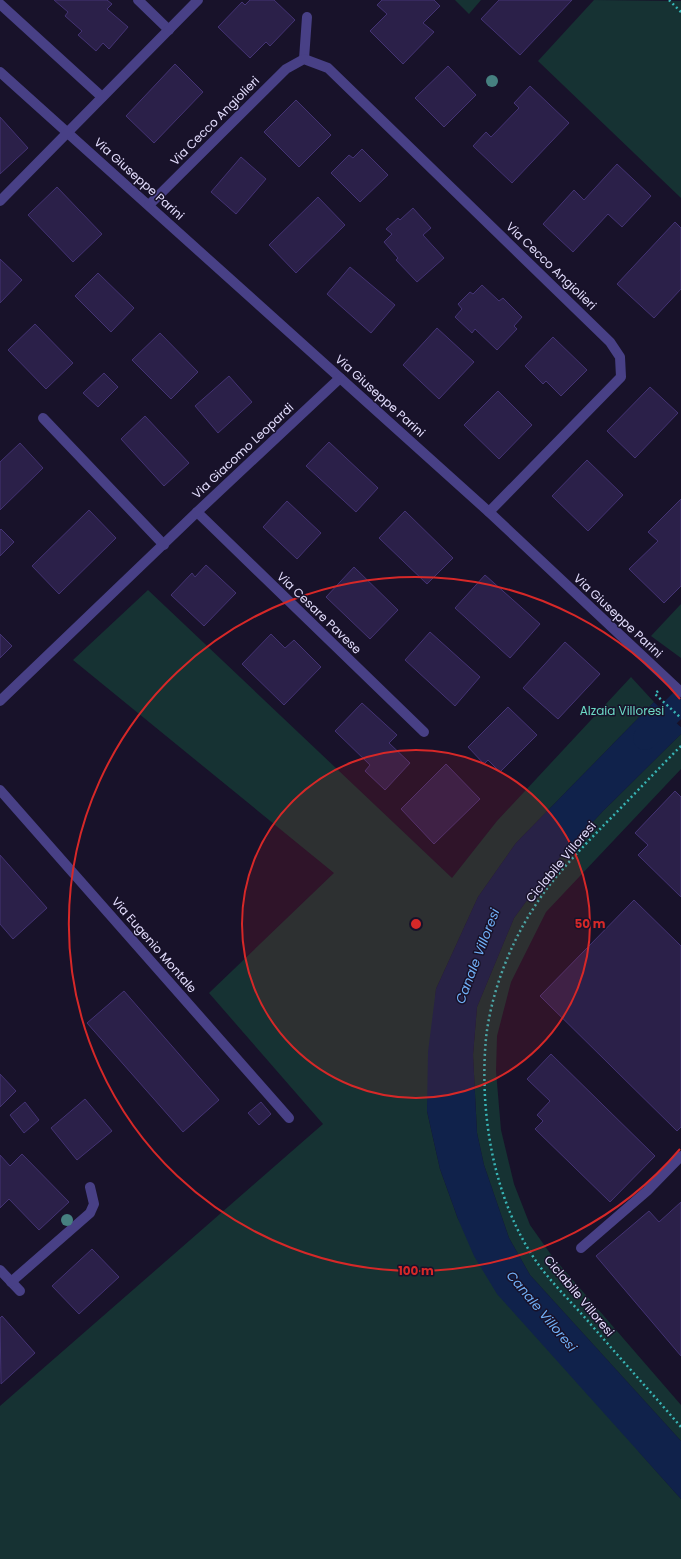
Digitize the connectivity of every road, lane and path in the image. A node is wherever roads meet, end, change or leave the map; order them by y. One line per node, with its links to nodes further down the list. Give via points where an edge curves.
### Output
1 (138, 0): 7 (street)
2 (198, 0): 7 (street)
3 (669, 0): 5 (path)
4 (0, 4): 10 (street)
5 (681, 12)
6 (307, 17): 8 (street)
7 (169, 30): 10 (street)
8 (304, 59): 13 (street, Via Cecco Angiolieri, via 286,69); 17 (street, Via Cecco Angiolieri, via 328,68 610,342 620,357 621,377)
9 (0, 72): 11 (street, Via Giuseppe Parini)
10 (102, 97): 11 (street)
11 (67, 132): 12 (street); 13 (street, Via Giuseppe Parini)
12 (0, 201)
13 (148, 205): 14 (street, Via Giuseppe Parini)
14 (340, 378): 16 (street, Via Giacomo Leopardi); 17 (street, Via Giuseppe Parini)
15 (43, 418): 18 (street)
16 (197, 512): 18 (street, Via Giacomo Leopardi); 23 (street, Via Cesare Pavese)
17 (489, 512): 19 (street, Via Giuseppe Parini)
18 (164, 545): 21 (street, Via Giacomo Leopardi)
19 (681, 692)
20 (658, 697): 22 (path)
21 (0, 701)
22 (681, 718)
23 (424, 732)
24 (681, 746): 33 (path, Ciclabile Villoresi, via 578,853 533,908 509,956 492,1008 486,1038 485,1090 487,1124 494,1161 505,1198 520,1234 541,1267)
25 (0, 790): 26 (street, Via Eugenio Montale)
26 (289, 1118)
27 (681, 1156): 29 (street, via 647,1191)
28 (90, 1188): 31 (street, via 94,1204 90,1213)
29 (581, 1248)
30 (0, 1270): 31 (street)
31 (11, 1282): 32 (street)
32 (20, 1291)
33 (681, 1427)

